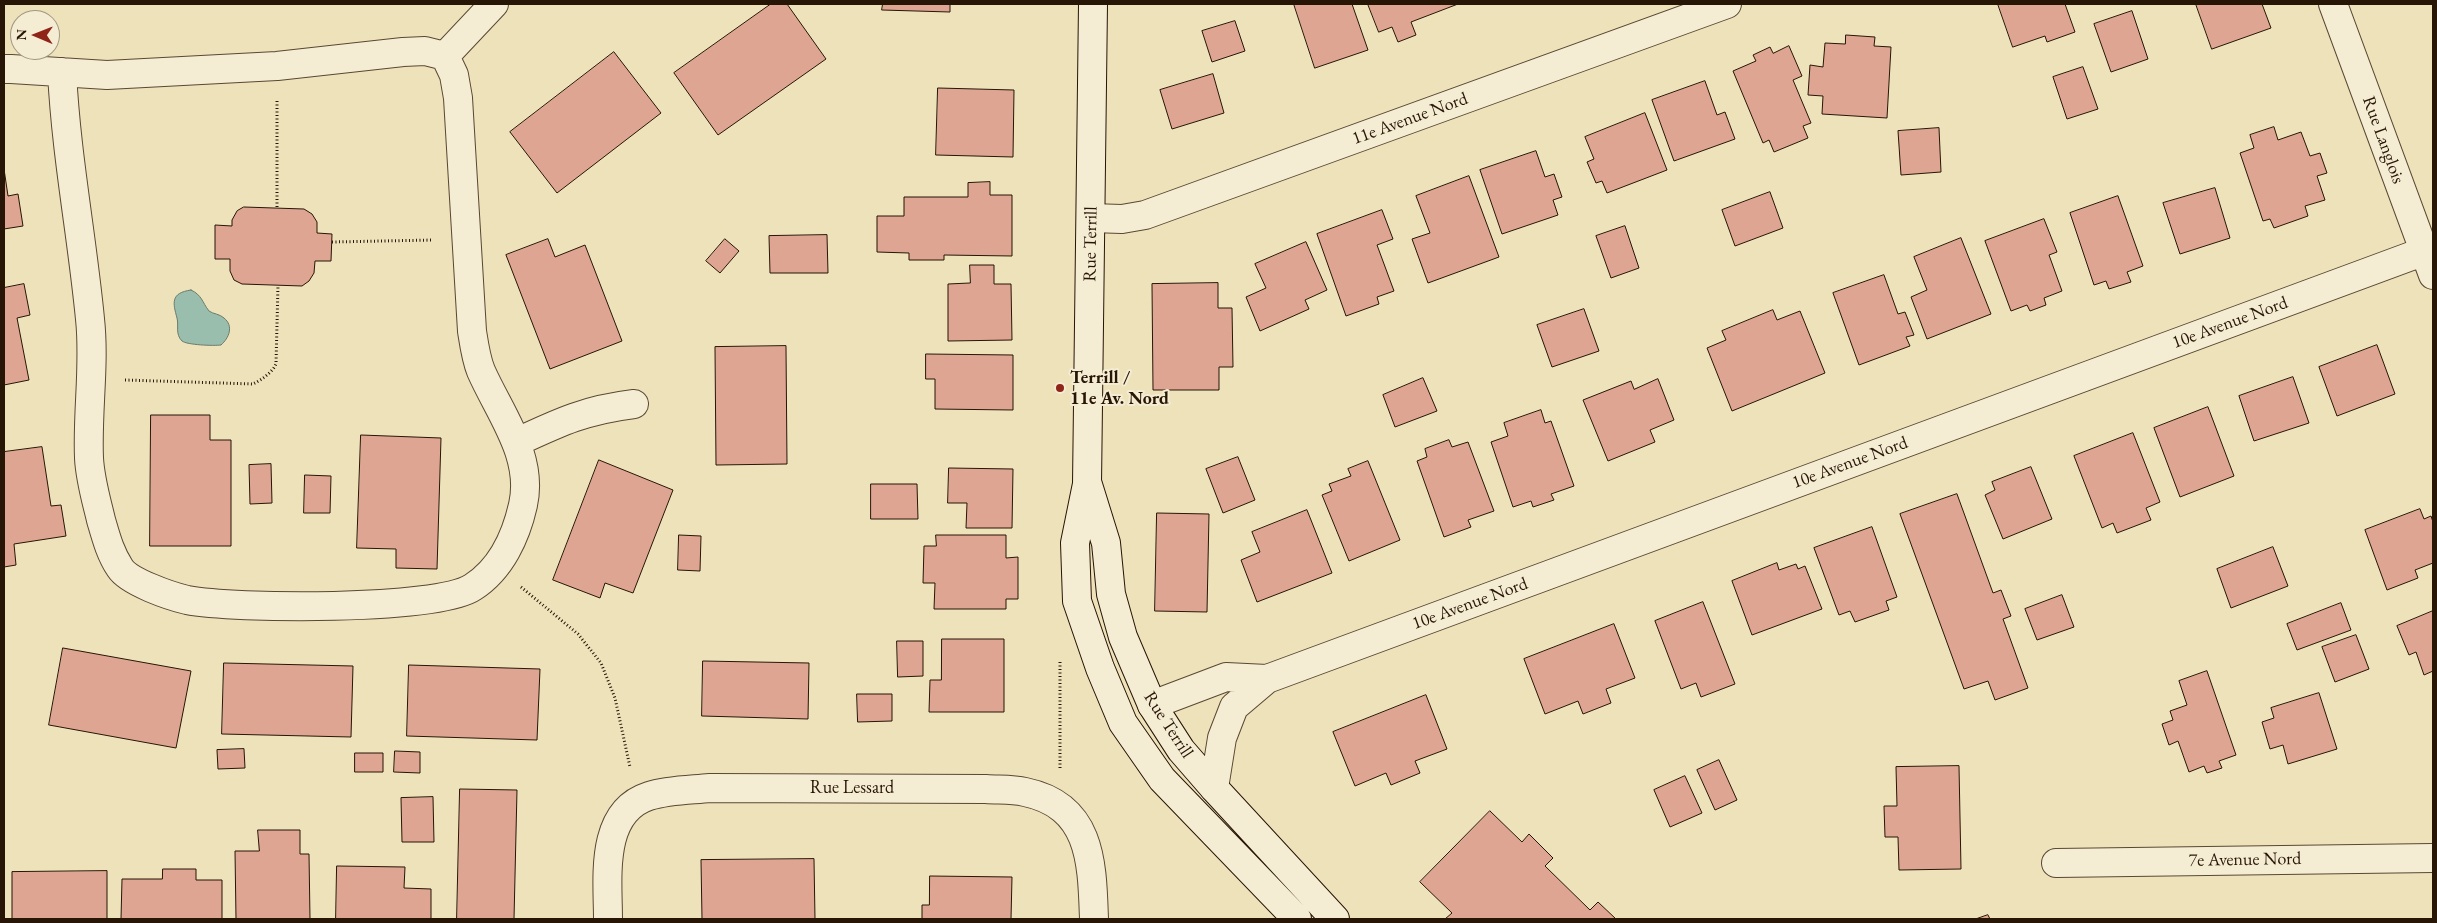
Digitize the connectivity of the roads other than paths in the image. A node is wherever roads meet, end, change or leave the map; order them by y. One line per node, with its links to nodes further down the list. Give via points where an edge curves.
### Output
1 (494, 4): 5 (street)
2 (1093, 4): 8 (street, Rue Terrill)
3 (1727, 4): 8 (street, 11e Avenue Nord, via 1145,215 1122,219)
4 (2333, 4): 9 (street, Rue Langlois)
5 (445, 56): 7 (street, via 425,51 277,66 107,75); 11 (street, via 454,75 458,98 472,331 479,367)
6 (4, 69): 7 (street)
7 (62, 72): 11 (street, via 64,115 90,322 91,484 109,548 122,571 151,588 187,600 255,606 393,603 445,597 472,588 496,567 510,544 523,504 526,475)
8 (1091, 218): 12 (street, Rue Terrill)
9 (2430, 258): 13 (street, 10e Avenue Nord)
10 (634, 404): 11 (street, via 599,408 569,417)
11 (517, 442)
12 (1087, 484): 14 (street, Rue Terrill, via 1106,543 1111,594 1123,637); 20 (street, Rue Terrill, via 1074,543 1077,601 1123,723 1162,779)
13 (1266, 679): 14 (street, 10e Avenue Nord, via 1226,677); 15 (street, 10e Avenue Nord, via 1234,707 1222,738)
14 (1152, 705): 15 (street, Rue Terrill, via 1182,750)
15 (1214, 788): 21 (street, Rue Terrill)
16 (2433, 858): 17 (street, 7e Avenue Nord)
17 (2056, 863)
18 (608, 919): 19 (street, Rue Lessard, via 609,844 619,820 631,805 647,796 710,788 986,789 1025,792 1060,808 1087,843 1093,879)
19 (1094, 919)
20 (1297, 919)
21 (1335, 919)

